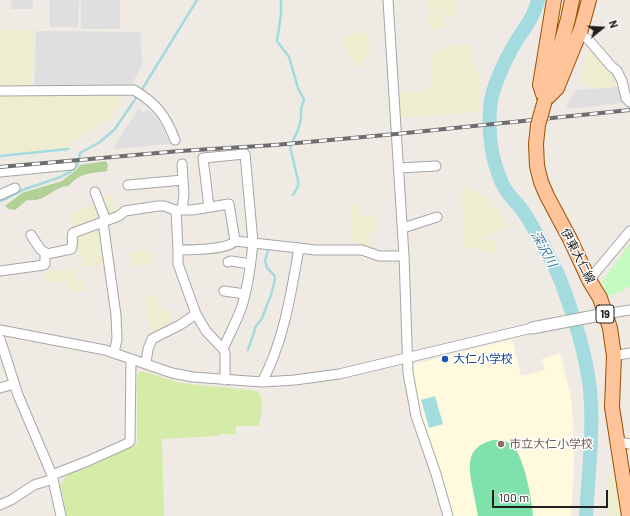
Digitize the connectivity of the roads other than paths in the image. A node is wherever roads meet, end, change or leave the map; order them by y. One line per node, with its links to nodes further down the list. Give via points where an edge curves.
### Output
1 (388, 0): 13 (street)
2 (554, 0): 7 (main road, via 540,84)
3 (572, 0): 7 (main road, 伊東大仁線 / 19)
4 (589, 0): 5 (main road)
5 (579, 34): 7 (main road, via 557,88); 8 (street, via 588,39 617,71 626,98)
6 (0, 91): 9 (street, via 135,90 146,97 162,114)
7 (545, 100): 36 (main road, 伊東大仁線 / 19, bridge, via 538,125 537,166 547,196)
8 (630, 102)
9 (176, 140)
10 (182, 164): 15 (street)
11 (71, 165): 14 (street)
12 (436, 166): 13 (street)
13 (399, 168): 24 (street)
14 (0, 172)
15 (183, 180): 16 (street); 21 (street, via 183,203)
16 (128, 185)
17 (15, 188): 19 (street)
18 (95, 192): 23 (street)
19 (0, 195)
20 (209, 207): 21 (street); 27 (street, via 229,204); 28 (street, via 203,158 245,154)
21 (179, 210): 23 (street, via 164,206 150,207 125,211); 30 (street)
22 (437, 217): 24 (street)
23 (104, 221): 31 (street, via 73,233 71,249); 46 (street, via 116,315 117,339)
24 (402, 228): 32 (street)
25 (630, 231): 36 (street)
26 (31, 235): 31 (street, via 40,249)
27 (235, 241): 28 (street); 30 (street, via 222,247)
28 (253, 242): 29 (street); 34 (street)
29 (299, 248): 32 (street, via 362,250 379,256); 53 (street, via 278,346)
30 (178, 250): 40 (street, via 178,264)
31 (47, 254): 35 (street, via 44,265)
32 (404, 256): 49 (street)
33 (228, 262): 34 (street)
34 (250, 264): 38 (street)
35 (0, 271)
36 (589, 280): 41 (main road, 伊東大仁線 / 19, via 600,298)
37 (224, 291): 38 (street)
38 (245, 294): 45 (street)
39 (630, 310): 41 (street)
40 (196, 314): 45 (street, via 206,331); 51 (street, via 152,340)
41 (605, 314): 42 (street); 48 (main road, 伊東大仁線 / 19)
42 (532, 328): 49 (street)
43 (0, 330): 46 (street)
44 (0, 339): 54 (street)
45 (223, 349): 52 (street, via 226,356)
46 (114, 353): 50 (street)
47 (630, 353): 48 (street)
48 (614, 356): 56 (main road, 伊東大仁線 / 19, via 612,407)
49 (406, 358): 53 (street, via 328,376); 61 (street, via 416,416)
50 (131, 360): 51 (street); 58 (street, via 130,441)
51 (146, 363): 52 (street, via 172,373)
52 (225, 380): 53 (street)
53 (262, 382)
54 (14, 384): 55 (street); 58 (street)
55 (0, 388)
56 (616, 441): 57 (street); 62 (main road, 伊東大仁線 / 19)
57 (630, 444)
58 (52, 477): 59 (street); 60 (street)
59 (0, 504)
60 (61, 516)
61 (448, 516)
62 (628, 516)

